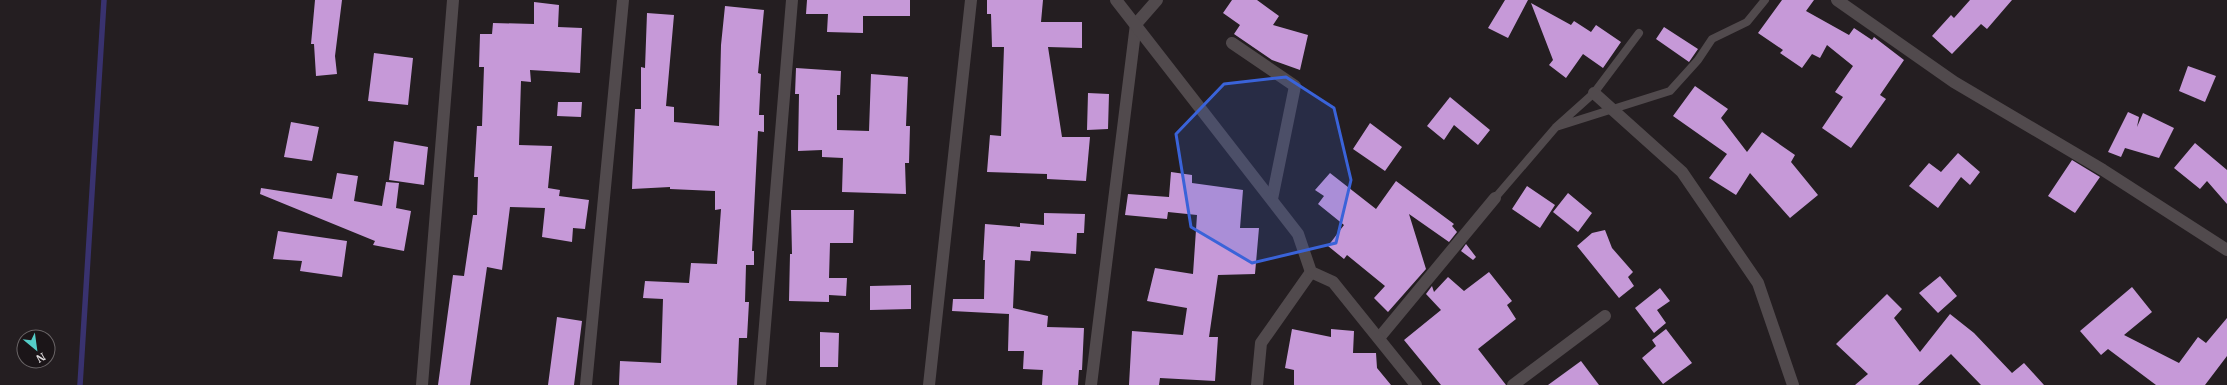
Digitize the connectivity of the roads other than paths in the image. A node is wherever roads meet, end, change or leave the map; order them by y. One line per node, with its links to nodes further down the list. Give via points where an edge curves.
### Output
1 (453, 0): 21 (street)
2 (623, 0): 22 (street)
3 (792, 0): 23 (street)
4 (971, 0): 24 (street)
5 (1116, 0): 9 (street)
6 (1157, 0): 9 (street)
7 (1765, 0): 13 (lane, via 1747,22 1712,39 1698,60 1670,91)
8 (1837, 0): 17 (street, via 1954,82 2103,170)
9 (1136, 24): 16 (street); 25 (street)
10 (1639, 33): 12 (lane)
11 (1232, 43): 16 (street, via 1295,86)
12 (1594, 93): 13 (street); 14 (lane)
13 (1614, 110): 14 (lane); 29 (street, via 1682,172 1758,283)
14 (1556, 127): 15 (lane)
15 (1495, 198): 20 (street)
16 (1272, 199): 18 (street, via 1298,234)
17 (2227, 250)
18 (1311, 272): 20 (street, via 1333,282); 26 (street, via 1261,343)
19 (1605, 316): 28 (street)
20 (1379, 338): 27 (street)
21 (422, 385)
22 (586, 385)
23 (760, 385)
24 (929, 385)
25 (1091, 385)
26 (1257, 385)
27 (1416, 385)
28 (1513, 385)
29 (1793, 385)

